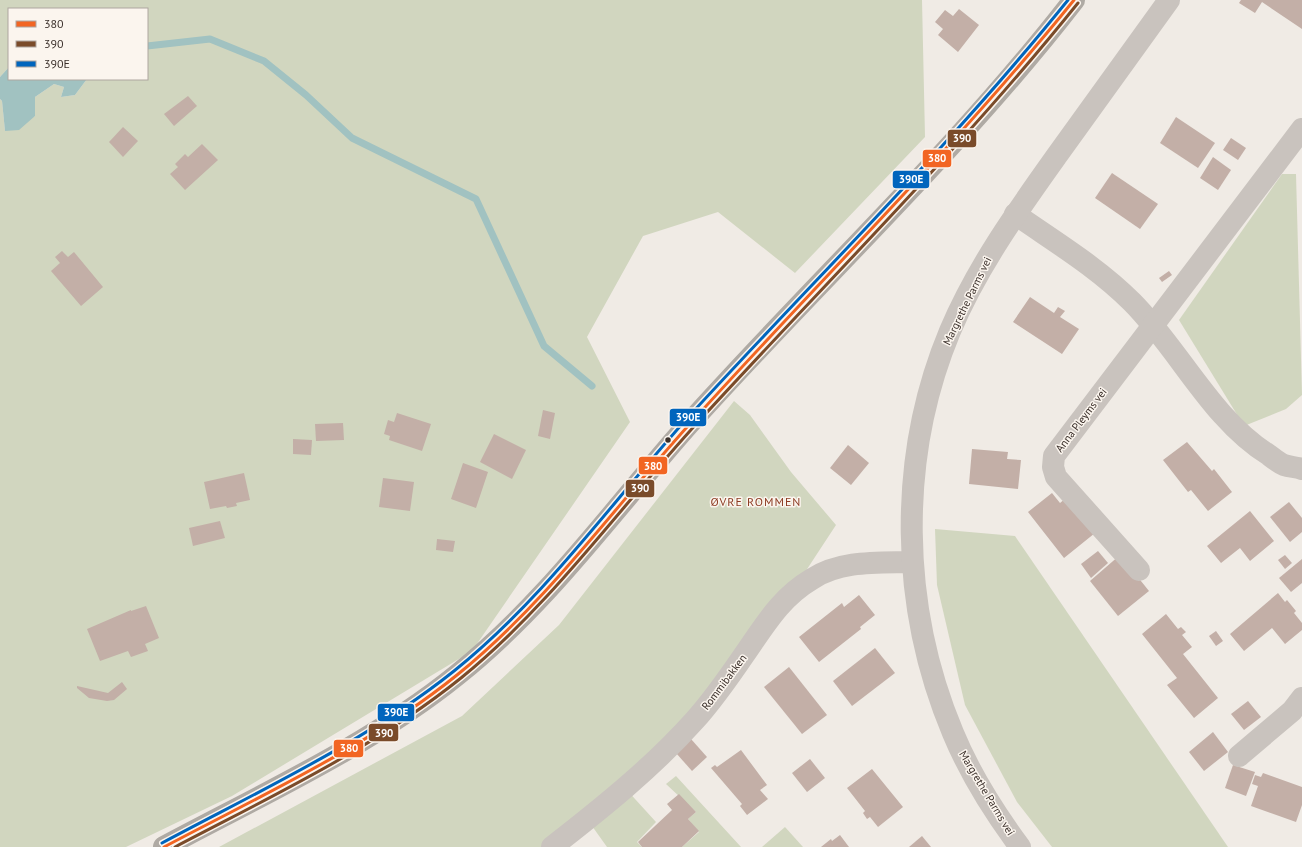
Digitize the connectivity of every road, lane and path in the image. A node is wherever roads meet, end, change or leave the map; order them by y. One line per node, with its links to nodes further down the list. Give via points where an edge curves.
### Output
1 (1074, 0): 11 (highway, via 1033,51 952,142 688,425 525,613 489,647 459,674 392,722)
2 (1169, 0): 4 (street, Margrethe Parms vei)
3 (1299, 142): 5 (street, Anna Pleyms vei)
4 (1015, 214): 5 (street, via 1107,279); 7 (street, Margrethe Parms vei, via 966,298 950,330 934,374 926,404 915,470 912,500)
5 (1153, 324): 6 (street, via 1224,417 1253,446 1284,464); 8 (street, Anna Pleyms vei, via 1054,456 1053,467 1056,477)
6 (1302, 469)
7 (912, 562): 12 (street, Rommibakken, via 865,564 830,570 792,592 774,612 695,720 617,796); 13 (street, Margrethe Parms vei, via 922,633 936,688 953,734 974,776)
8 (1139, 570)
9 (1302, 698): 10 (street, via 1292,711)
10 (1239, 756)
11 (164, 847)
12 (552, 847)
13 (1020, 847)

